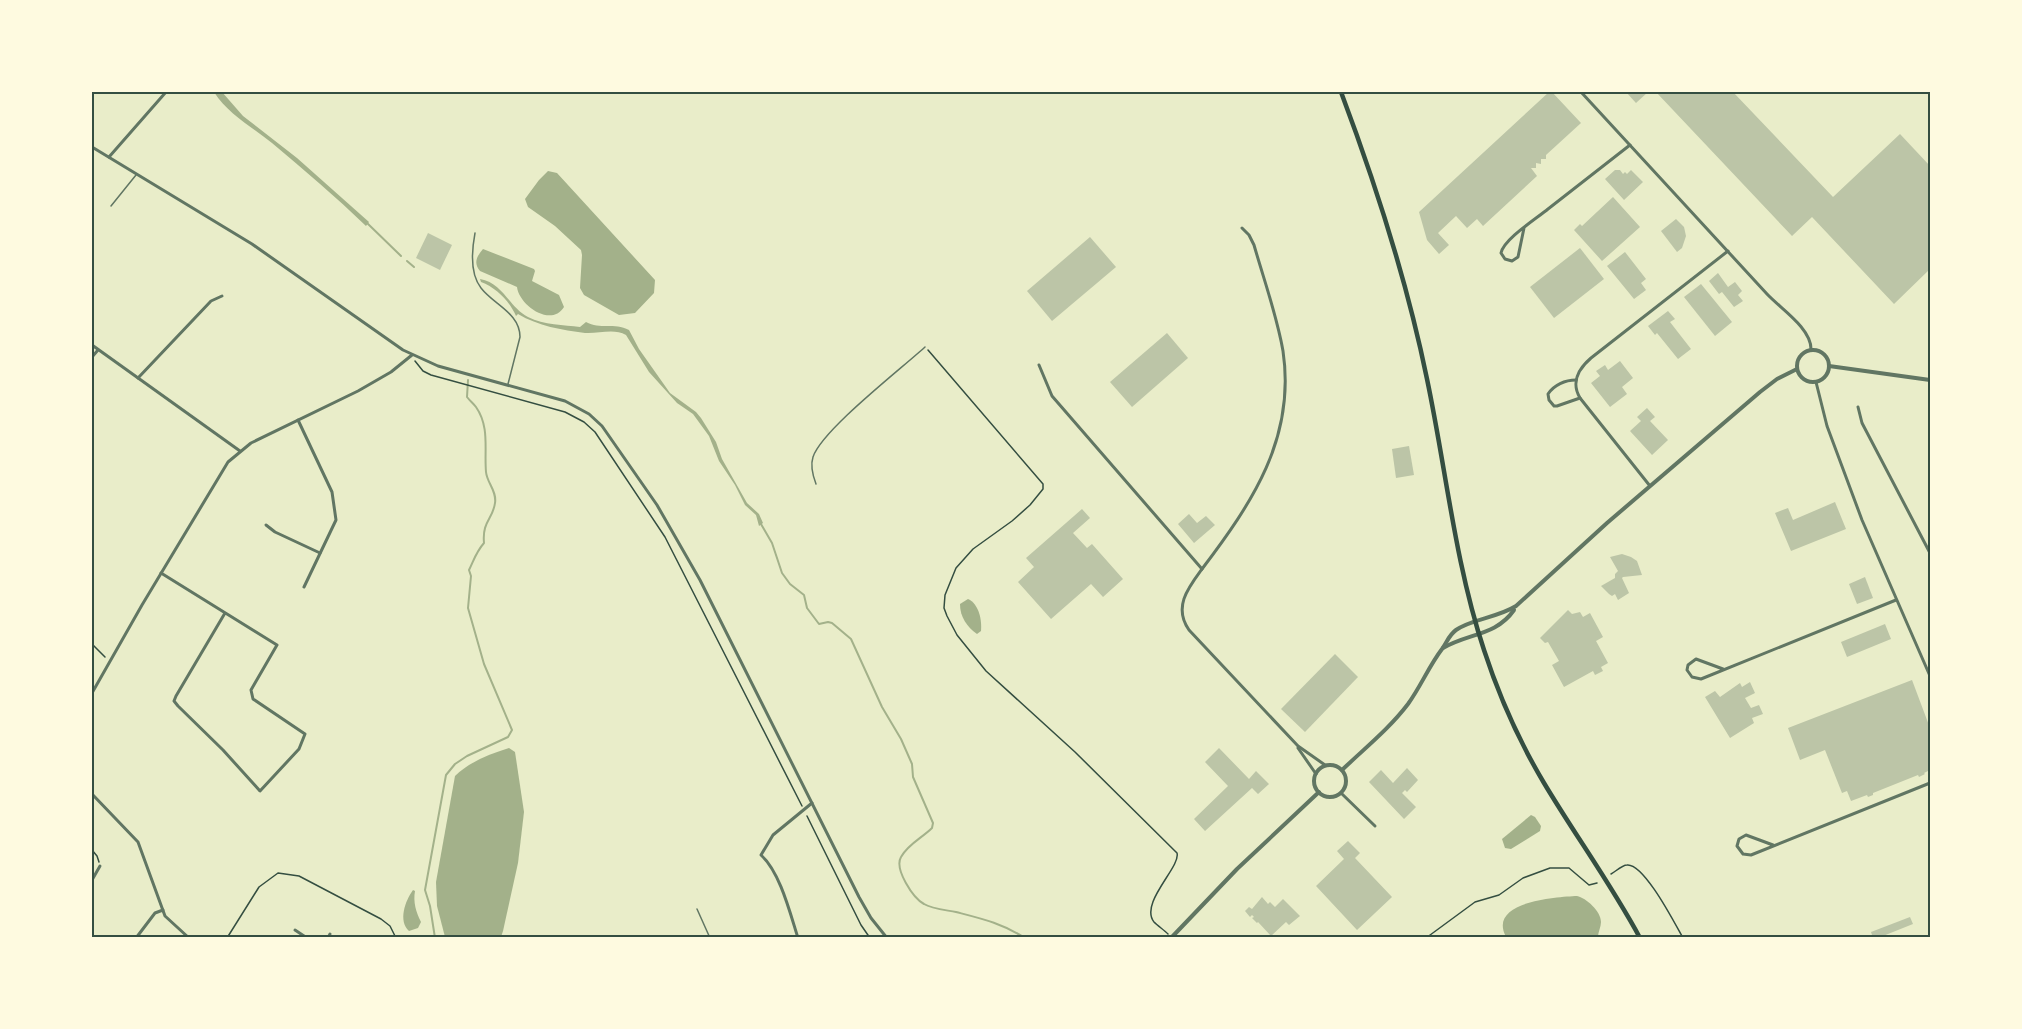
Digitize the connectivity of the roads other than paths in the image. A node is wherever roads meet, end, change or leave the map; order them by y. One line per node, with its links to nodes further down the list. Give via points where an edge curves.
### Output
1 (166, 92): 6 (street)
2 (1341, 92): 43 (main road, via 1407,291)
3 (1581, 92): 4 (street)
4 (1630, 144): 10 (street); 12 (street)
5 (92, 147): 6 (street)
6 (109, 157): 7 (street)
7 (136, 174): 8 (lane); 18 (street, via 252,244)
8 (111, 206)
9 (1242, 228): 37 (street, via 1254,245 1282,348 1283,412 1262,480)
10 (1524, 228): 10 (street, via 1503,246 1501,253 1505,259 1512,261 1521,253)
11 (475, 233): 27 (lane, via 473,259 478,284 520,329)
12 (1728, 250): 17 (street, via 1806,332); 24 (street, via 1590,358)
13 (222, 296): 23 (street, via 211,302)
14 (92, 345): 16 (street)
15 (926, 347): 32 (lane, via 822,442 812,463)
16 (98, 350): 19 (street); 23 (street)
17 (1811, 350): 21 (street, via 1822,352); 22 (street, via 1798,359)
18 (412, 355): 27 (street); 30 (street, via 375,382)
19 (92, 357)
20 (1039, 365): 37 (street, via 1052,396)
21 (1829, 366): 25 (street); 26 (street, via 1825,376)
22 (1797, 369): 26 (street, via 1806,380); 33 (street, via 1760,392)
23 (138, 378): 31 (street)
24 (1576, 380): 28 (street); 28 (street, via 1551,390 1549,400 1557,406)
25 (1930, 380)
26 (1816, 382): 40 (street, via 1831,438)
27 (508, 385): 57 (street, via 573,405 589,414 612,439 662,512 690,562)
28 (1580, 398): 33 (street)
29 (1858, 407): 35 (street)
30 (298, 420): 31 (street); 36 (street, via 333,496 336,520)
31 (240, 451): 38 (street, via 217,477)
32 (816, 484)
33 (1650, 486): 41 (street)
34 (266, 525): 36 (street)
35 (1930, 552)
36 (320, 554): 39 (street)
37 (1202, 569): 49 (street, via 1183,603 1184,623)
38 (161, 573): 42 (street); 48 (street)
39 (304, 587)
40 (1896, 600): 46 (street); 47 (street)
41 (1516, 606): 43 (street); 44 (street, via 1500,625)
42 (225, 613): 42 (street, via 278,645 251,695 305,734 299,749 260,790 174,701)
43 (1475, 622): 44 (main road); 45 (street, via 1454,631)
44 (1479, 634): 45 (street); 72 (main road, via 1526,751)
45 (1442, 648): 51 (street, via 1401,712)
46 (1724, 669): 46 (street, via 1698,680 1687,670 1688,664 1696,659)
47 (1930, 676)
48 (92, 693)
49 (1298, 746): 50 (street); 52 (street)
50 (1325, 765): 51 (street); 52 (street)
51 (1342, 770): 55 (street, via 1346,781)
52 (1316, 774): 54 (street)
53 (1930, 783): 59 (street)
54 (1318, 792): 55 (street, via 1330,797); 65 (street)
55 (1341, 793): 58 (street)
56 (92, 794): 63 (street, via 138,842)
57 (812, 802): 70 (street, via 773,835 761,855 774,872); 71 (street, via 866,909)
58 (1375, 826)
59 (1773, 845): 59 (street, via 1751,855 1743,854 1737,846 1746,835)
60 (100, 866): 61 (street)
61 (92, 880)
62 (697, 909): 69 (lane)
63 (163, 910): 66 (street, via 155,913); 67 (street, via 166,918)
64 (295, 930): 68 (street)
65 (1171, 937)
66 (136, 938)
67 (189, 938)
68 (307, 938)
69 (710, 938)
70 (798, 938)
71 (887, 938)
72 (1640, 938)

